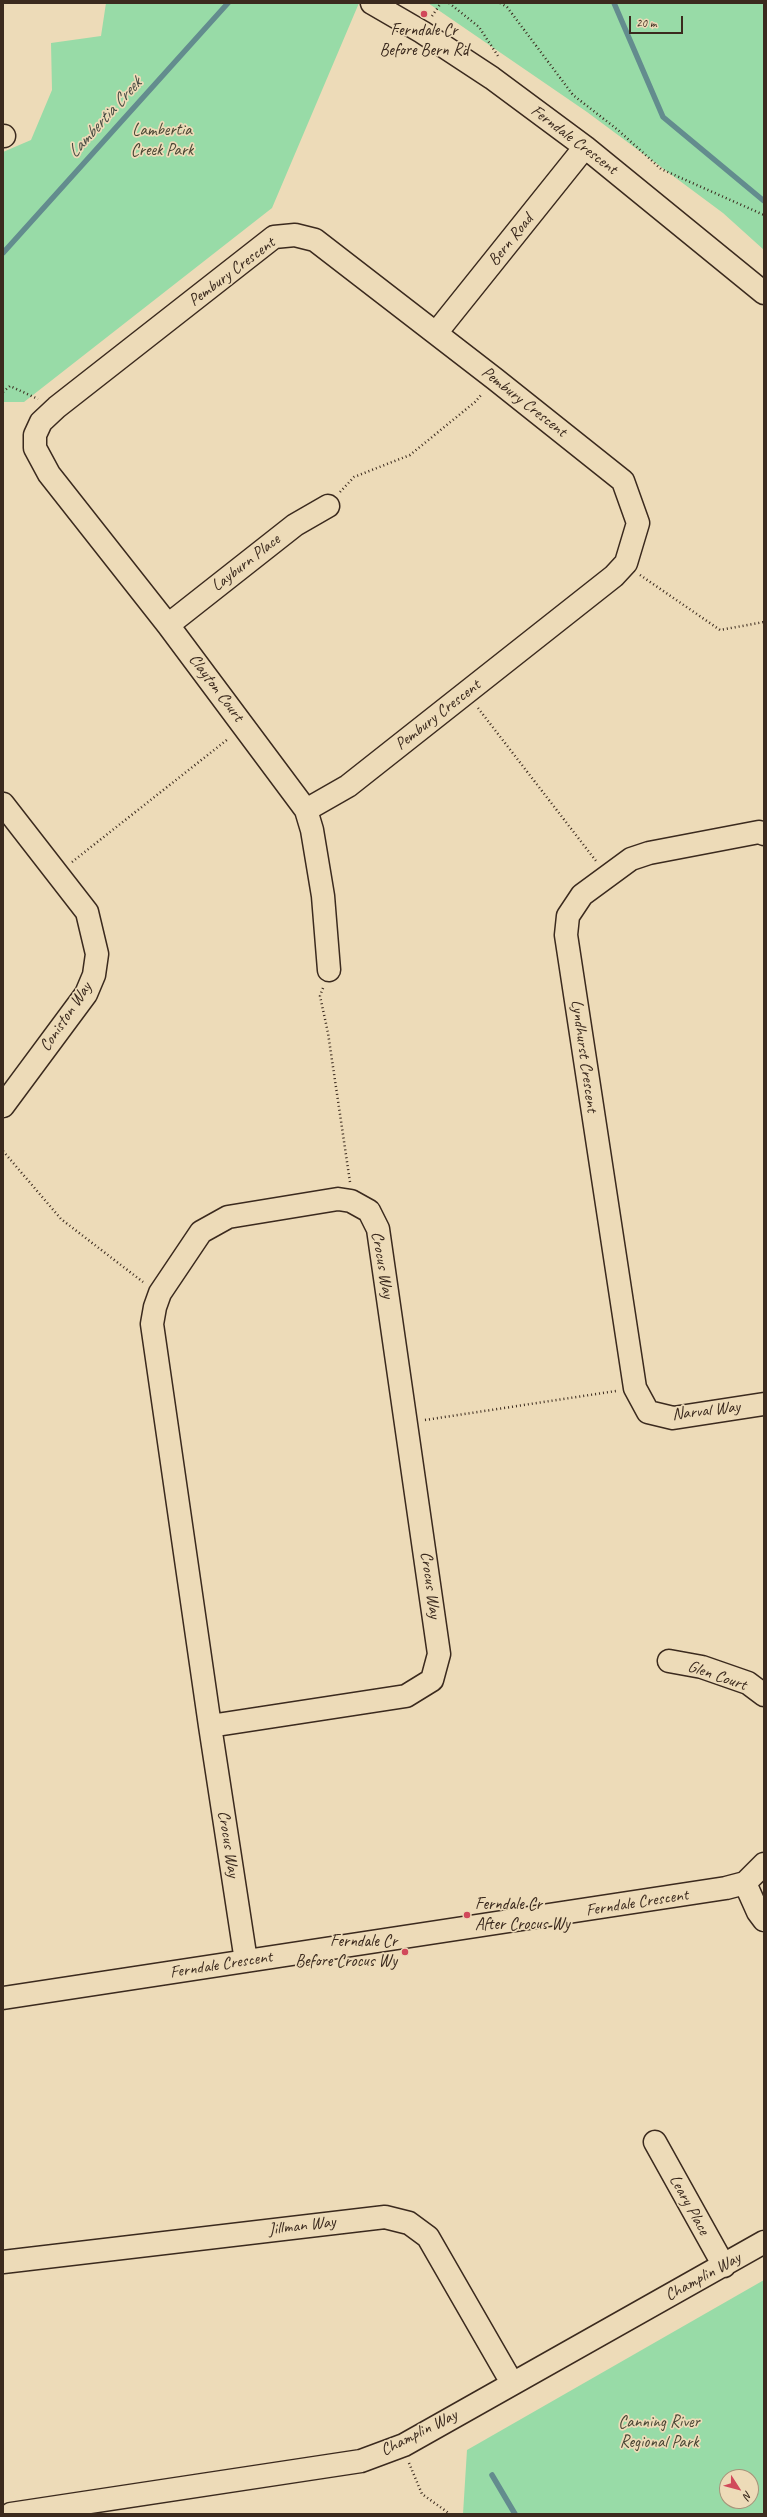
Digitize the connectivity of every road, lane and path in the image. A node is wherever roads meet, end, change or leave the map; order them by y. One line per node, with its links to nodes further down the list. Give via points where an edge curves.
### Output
1 (372, 3): 3 (street, Ferndale Crescent, via 492,78)
2 (500, 3): 4 (path, via 507,6 573,94 618,130 661,170)
3 (585, 147): 5 (street, Ferndale Crescent); 6 (street, Bern Road)
4 (764, 215)
5 (764, 293)
6 (436, 334): 7 (street, Pembury Crescent); 9 (street, Pembury Crescent, via 315,240 295,235 274,237)
7 (495, 379): 11 (path, via 475,402 410,455 354,477); 12 (street, Pembury Crescent, via 623,481 638,523)
8 (3, 392): 9 (path, via 10,386)
9 (57, 407): 10 (street, Pembury Crescent, via 41,422)
10 (35, 435): 14 (street, Clayton Court, via 35,448 49,474)
11 (328, 506): 14 (street, Layburn Place, via 296,525)
12 (626, 563): 13 (path, via 720,630); 15 (street, Pembury Crescent, via 614,576)
13 (764, 622)
14 (168, 625): 16 (street, Clayton Court)
15 (465, 694): 18 (street, Pembury Crescent, via 348,786); 21 (path, via 510,748 589,851)
16 (244, 726): 18 (street, Clayton Court); 20 (path)
17 (3, 804): 20 (street, Coniston Way)
18 (306, 810): 22 (street, Clayton Court, via 312,830 323,896)
19 (764, 834): 21 (street, Lyndhurst Crescent, via 759,832 649,853 631,859)
20 (58, 874): 23 (street, Coniston Way, via 87,912 97,954 94,975 86,994)
21 (605, 876): 27 (street, Lyndhurst Crescent, via 582,895 568,916 566,935)
22 (329, 970): 25 (path, via 320,996 348,1160)
23 (3, 1106)
24 (3, 1151): 26 (path, via 61,1219 132,1276)
25 (350, 1201): 26 (street, Crocus Way, via 338,1199 228,1217 201,1232); 30 (street, Crocus Way, via 370,1211 378,1229)
26 (160, 1293): 33 (street, Crocus Way, via 152,1324)
27 (635, 1388): 29 (street, Lyndhurst Crescent); 30 (path)
28 (764, 1404): 29 (street, Narval Way, via 672,1418)
29 (648, 1412)
30 (407, 1423): 33 (street, Crocus Way, via 439,1654 432,1680 406,1696)
31 (669, 1661): 32 (street, Glen Court, via 702,1667 748,1684)
32 (764, 1695)
33 (210, 1726): 37 (street, Crocus Way)
34 (764, 1864): 35 (street)
35 (745, 1883): 36 (street); 37 (street, Ferndale Crescent, via 672,1897)
36 (764, 1920)
37 (246, 1961): 38 (street, Ferndale Crescent)
38 (3, 1998)
39 (656, 2142): 42 (street, Leary Place)
40 (764, 2242): 42 (street, Champlin Way)
41 (3, 2262): 43 (street, Jillman Way, via 385,2217 409,2223 428,2237)
42 (724, 2266): 43 (street, Champlin Way)
43 (512, 2383): 44 (street, Champlin Way)
44 (404, 2445): 45 (street, Champlin Way, via 361,2461); 46 (path, via 422,2494)
45 (11, 2514)
46 (450, 2514)

